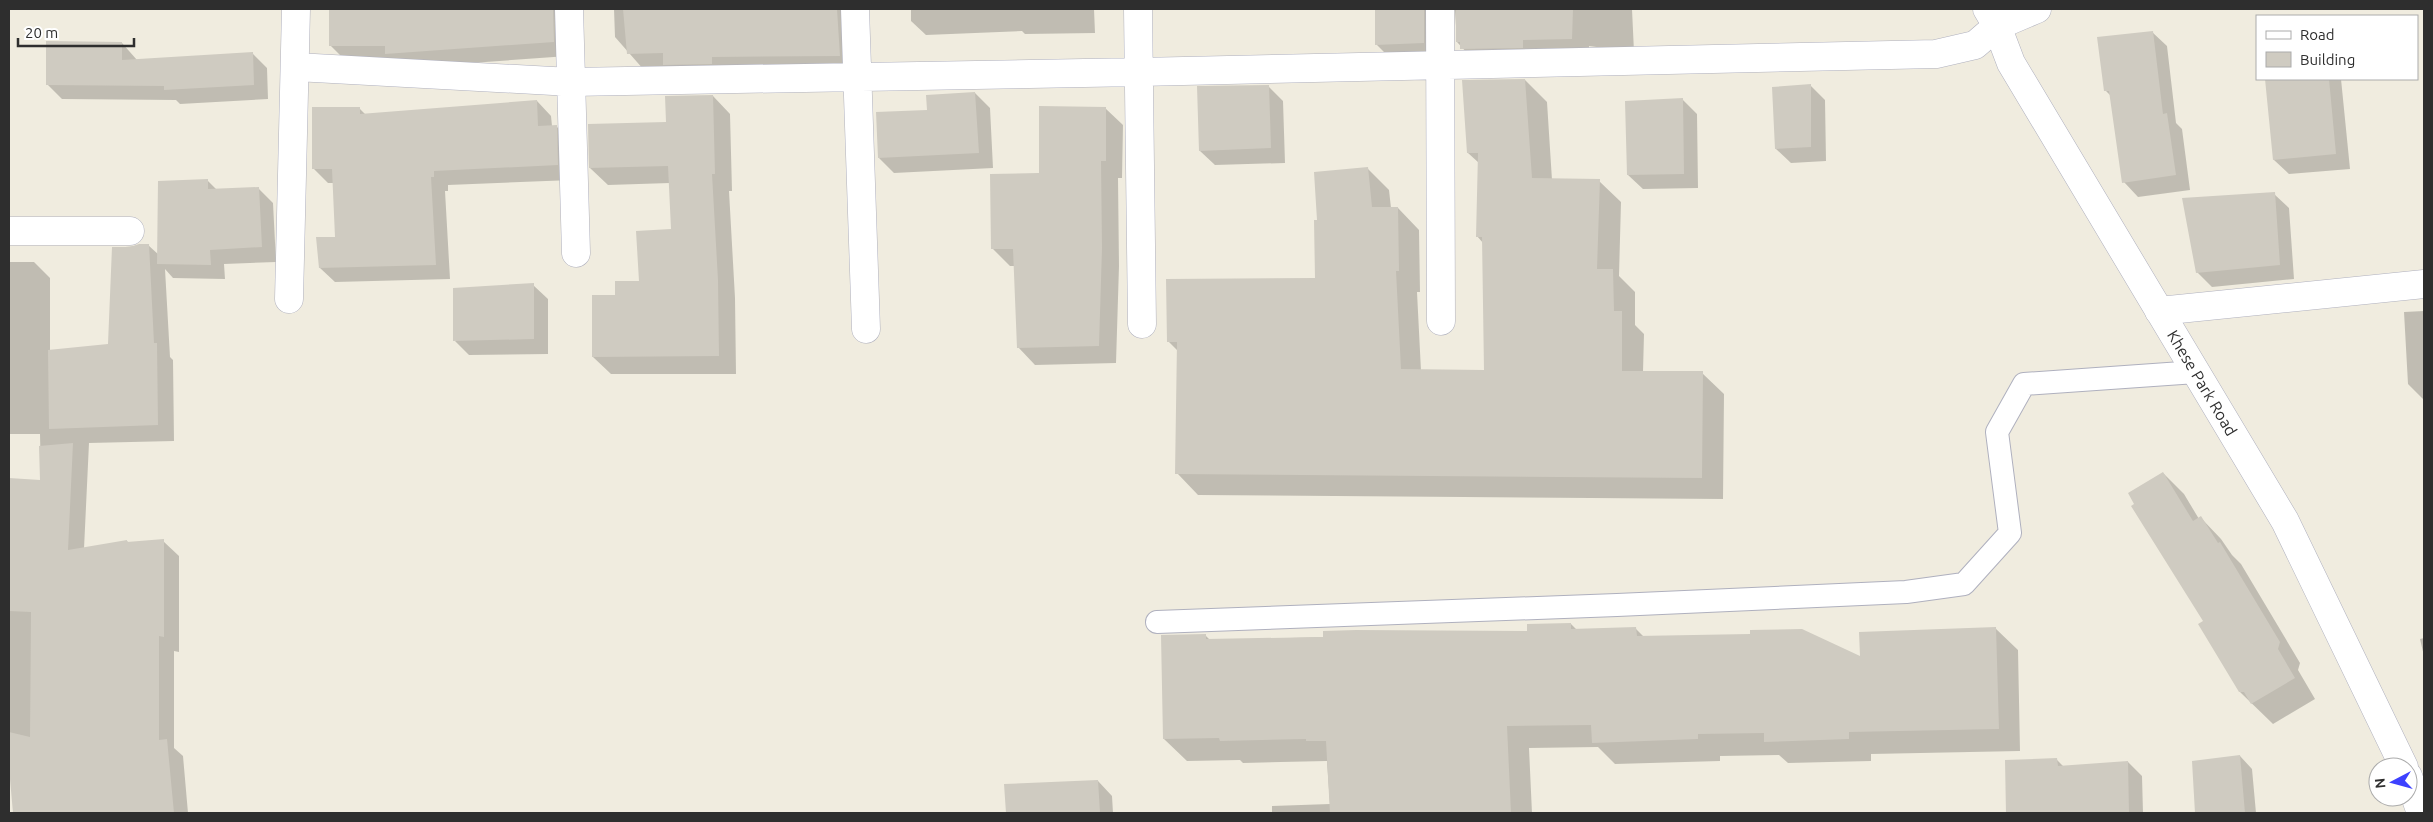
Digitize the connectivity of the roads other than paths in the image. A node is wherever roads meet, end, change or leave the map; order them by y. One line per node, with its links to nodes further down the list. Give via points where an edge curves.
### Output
1 (296, 9): 9 (street)
2 (568, 9): 12 (street)
3 (855, 9): 11 (street)
4 (1138, 9): 10 (street)
5 (1440, 9): 8 (street)
6 (2038, 9): 7 (street)
7 (1992, 17): 8 (street, via 1975,45 1936,54); 18 (street, Khese Park Road, via 2012,63)
8 (1441, 65): 10 (street); 19 (street)
9 (296, 67): 12 (street); 17 (street)
10 (1139, 72): 11 (street); 20 (street)
11 (857, 77): 12 (street); 21 (street)
12 (571, 82): 15 (street)
13 (9, 231): 14 (street)
14 (130, 231)
15 (576, 253)
16 (2424, 284): 18 (street)
17 (289, 299)
18 (2159, 311): 22 (street, Khese Park Road)
19 (1441, 320)
20 (1142, 324)
21 (866, 329)
22 (2196, 372): 23 (lane, via 2024,384 1997,432 2010,533 1964,584 1886,593); 24 (street, Khese Park Road, via 2285,521)
23 (1157, 622)
24 (2399, 757)

